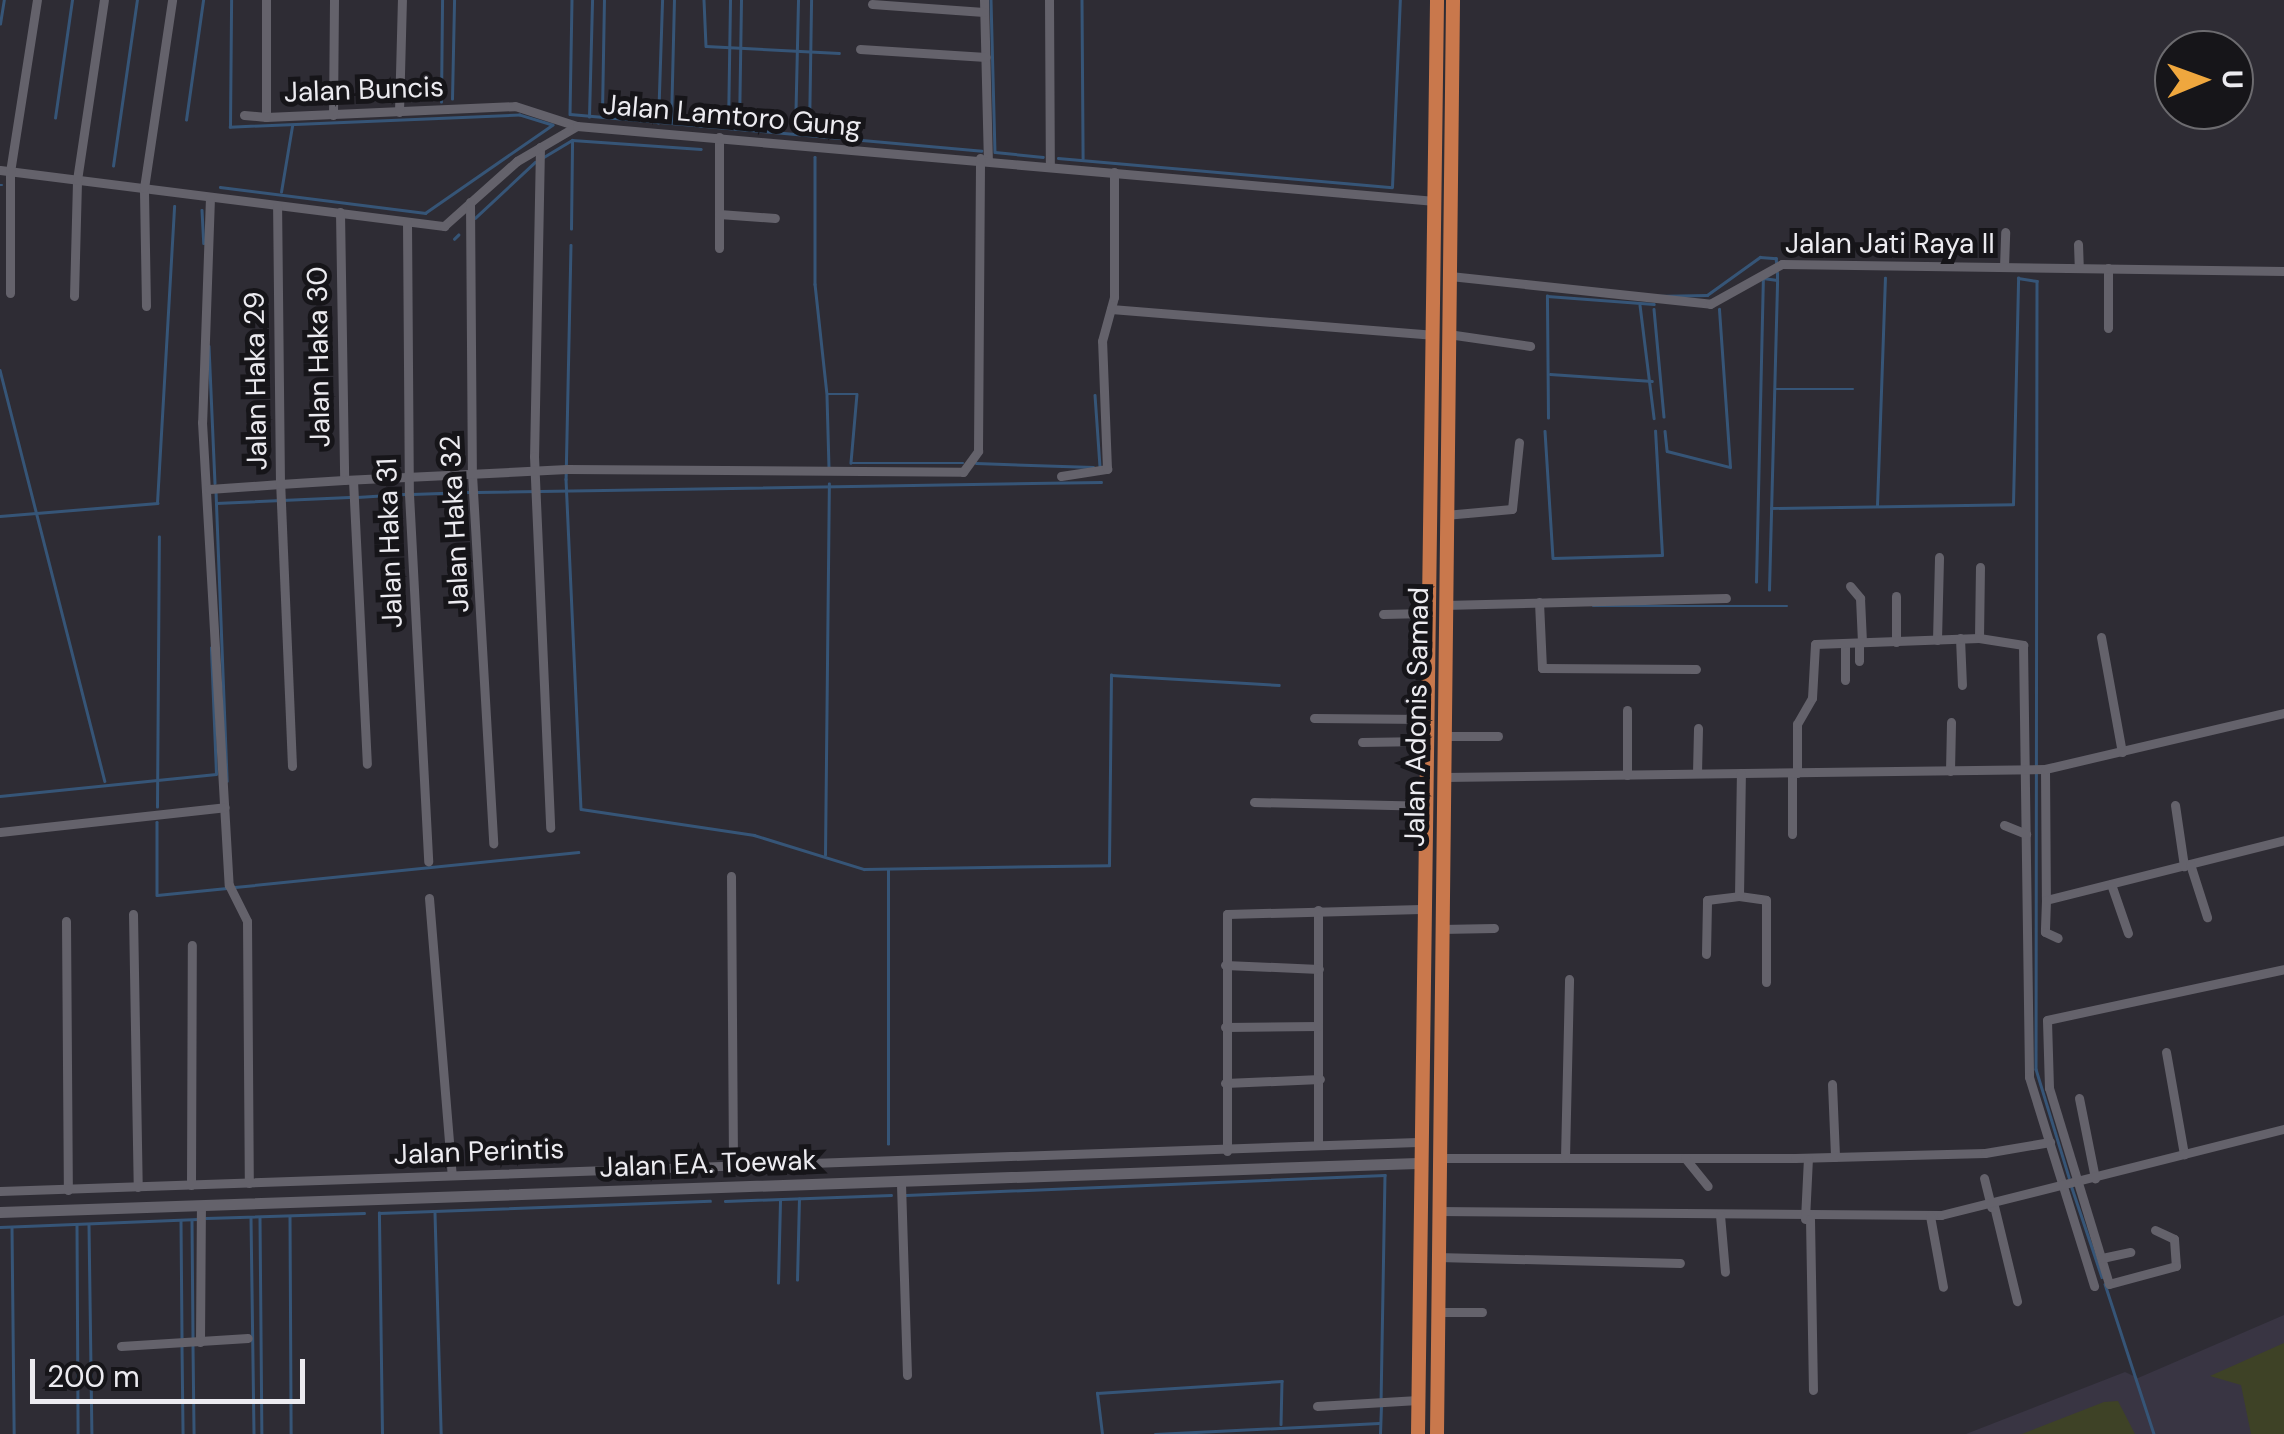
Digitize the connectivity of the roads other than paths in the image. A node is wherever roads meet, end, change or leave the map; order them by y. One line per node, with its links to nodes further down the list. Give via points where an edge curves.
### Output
1 (36, 0): 23 (street)
2 (104, 0): 25 (street)
3 (172, 0): 26 (street)
4 (266, 0): 17 (street, Jalan Buncis)
5 (334, 0): 16 (street)
6 (402, 0): 14 (street)
7 (1049, 0): 22 (street)
8 (1438, 0): 28 (highway)
9 (1454, 0): 42 (highway, Jalan Adonis Samad)
10 (872, 4): 11 (street)
11 (984, 6): 13 (street)
12 (860, 48): 13 (street)
13 (986, 57): 21 (street)
14 (400, 112): 16 (street, Jalan Buncis); 18 (street, Jalan Buncis, via 516,106)
15 (244, 115): 17 (street)
16 (333, 115): 17 (street, Jalan Buncis)
17 (266, 117)
18 (577, 126): 19 (street, Jalan Lamtoro Gung); 20 (street, Jalan Lamtoro Gung)
19 (719, 137): 21 (street, Jalan Lamtoro Gung); 32 (street)
20 (540, 147): 29 (street, Jalan Lamtoro Gung); 52 (street)
21 (984, 160): 22 (street, Jalan Lamtoro Gung); 52 (street, Jalan Haka 30, via 972,470)
22 (1050, 167): 24 (street, Jalan Lamtoro Gung)
23 (5, 171): 25 (street, Jalan Lamtoro Gung); 43 (street)
24 (1114, 172): 28 (street, Jalan Lamtoro Gung); 46 (street)
25 (77, 180): 26 (street, Jalan Lamtoro Gung); 44 (street)
26 (144, 188): 27 (street, Jalan Lamtoro Gung); 45 (street)
27 (210, 197): 30 (street, Jalan Lamtoro Gung); 58 (street, via 209,322 200,348)
28 (1435, 201): 49 (highway)
29 (470, 202): 34 (street, Jalan Lamtoro Gung, via 444,226); 53 (street, Jalan Haka 32)
30 (277, 206): 31 (street, Jalan Lamtoro Gung); 57 (street, Jalan Haka 29)
31 (340, 212): 34 (street, Jalan Lamtoro Gung); 56 (street, Jalan Haka 30)
32 (719, 214): 33 (street); 37 (street)
33 (775, 218)
34 (407, 222): 54 (street, Jalan Haka 31)
35 (2004, 232): 38 (street)
36 (2078, 244): 39 (street)
37 (720, 248)
38 (2004, 266): 39 (street, Jalan Jati Raya II); 42 (street, Jalan Jati Raya II, via 1774,265 1710,304)
39 (2079, 268): 40 (street, Jalan Jati Raya II)
40 (2108, 268): 41 (street, Jalan Jati Raya II); 47 (street)
41 (2284, 270)
42 (1450, 276): 48 (highway, Jalan Adonis Samad)
43 (10, 293)
44 (74, 296)
45 (146, 306)
46 (1111, 309): 49 (street); 55 (street, via 1102,340 1107,470)
47 (2108, 328)
48 (1448, 334): 50 (street); 59 (highway, Jalan Adonis Samad)
49 (1432, 335): 68 (highway)
50 (1530, 346)
51 (1519, 442): 59 (street, via 1512,510)
52 (535, 470): 53 (street, Jalan Haka 30); 105 (street)
53 (472, 474): 54 (street, Jalan Haka 30); 110 (street, Jalan Haka 32)
54 (409, 476): 56 (street, Jalan Haka 30); 111 (street, Jalan Haka 31)
55 (1061, 476)
56 (348, 480): 57 (street); 91 (street)
57 (280, 484): 58 (street, Jalan Haka 29); 92 (street)
58 (209, 489): 103 (street)
59 (1446, 514): 66 (highway, Jalan Adonis Samad)
60 (1938, 557): 72 (street)
61 (1980, 567): 70 (street)
62 (1850, 586): 73 (street, via 1860,598)
63 (1896, 596): 74 (street)
64 (1726, 598): 65 (street)
65 (1539, 602): 66 (street); 77 (street, via 1542,668)
66 (1444, 604): 86 (highway, Jalan Adonis Samad)
67 (1385, 614): 68 (street)
68 (1426, 614): 83 (highway)
69 (1960, 638): 70 (street); 72 (street); 79 (street)
70 (1979, 638): 93 (street, via 2023,644)
71 (2101, 638): 90 (street)
72 (1937, 640): 74 (street)
73 (1860, 642): 74 (street); 75 (street); 76 (street)
74 (1896, 642)
75 (1845, 643): 78 (street); 95 (street, via 1813,647)
76 (1859, 660)
77 (1696, 670)
78 (1846, 680)
79 (1962, 685)
80 (1627, 710): 98 (street)
81 (2284, 713): 90 (street)
82 (1314, 718): 83 (street)
83 (1417, 719): 88 (highway)
84 (1951, 722): 94 (street)
85 (1698, 728): 96 (street)
86 (1442, 736): 87 (street); 99 (highway, Jalan Adonis Samad)
87 (1498, 736)
88 (1425, 741): 89 (street); 102 (highway)
89 (1362, 742)
90 (2122, 752): 93 (street)
91 (367, 764)
92 (292, 766)
93 (2035, 769): 94 (street); 108 (street); 117 (street)
94 (1950, 771): 95 (street)
95 (1795, 772): 97 (street); 107 (street)
96 (1697, 773): 97 (street); 98 (street)
97 (1741, 773): 115 (street)
98 (1627, 775): 99 (street)
99 (1441, 777): 124 (highway, Jalan Adonis Samad)
100 (1254, 802): 102 (street)
101 (2175, 804): 112 (street)
102 (1418, 805): 118 (highway)
103 (225, 807): 106 (street); 157 (street, via 229,887 246,921)
104 (2004, 825): 108 (street)
105 (550, 828)
106 (0, 832)
107 (1792, 834)
108 (2026, 834): 143 (street, via 2029,1077)
109 (2284, 840): 112 (street)
110 (494, 843)
111 (428, 862)
112 (2187, 865): 114 (street); 121 (street)
113 (731, 876): 153 (street)
114 (2111, 884): 117 (street); 125 (street)
115 (1739, 896): 128 (street, via 1707,900); 133 (street, via 1766,900)
116 (429, 898): 154 (street)
117 (2046, 900): 126 (street, via 2045,932)
118 (1416, 909): 119 (street); 142 (highway)
119 (1318, 910): 129 (street, via 1226,914); 130 (street)
120 (133, 914): 162 (street)
121 (2206, 917)
122 (66, 921): 163 (street)
123 (1494, 928): 124 (street)
124 (1438, 929): 148 (highway, Jalan Adonis Samad)
125 (2128, 933)
126 (2058, 938)
127 (192, 945): 159 (street)
128 (1706, 954)
129 (1226, 965): 130 (street); 135 (street)
130 (1320, 969): 134 (street)
131 (2284, 969): 140 (street, via 2051,1016 2044,1063)
132 (1569, 979): 149 (street)
133 (1766, 982)
134 (1318, 1026): 135 (street); 137 (street)
135 (1225, 1027): 138 (street)
136 (2166, 1052): 146 (street)
137 (1320, 1079): 138 (street); 144 (street)
138 (1225, 1083): 145 (street)
139 (1832, 1084): 147 (street)
140 (2057, 1112): 156 (street, via 2080,1103); 160 (street)
141 (2284, 1129): 146 (street)
142 (1417, 1142): 144 (street, Jalan Perintis); 152 (highway)
143 (2050, 1142): 147 (street, via 1985,1152); 160 (street)
144 (1318, 1145): 145 (street, Jalan Perintis)
145 (1227, 1151): 153 (street, Jalan Perintis)
146 (2184, 1154): 156 (street)
147 (1836, 1157): 151 (street)
148 (1436, 1158): 149 (street); 167 (highway, Jalan Adonis Samad)
149 (1565, 1158): 150 (street)
150 (1685, 1158): 151 (street); 161 (street)
151 (1808, 1158): 171 (street)
152 (1417, 1163): 158 (street, Jalan EA. Toewak); 178 (highway)
153 (733, 1167): 154 (street, Jalan Perintis)
154 (452, 1175): 157 (street, Jalan Perintis)
155 (1984, 1178): 166 (street)
156 (2095, 1178): 160 (street)
157 (249, 1183): 159 (street, Jalan Perintis)
158 (901, 1184): 165 (street, Jalan EA. Toewak); 188 (street)
159 (192, 1185): 162 (street, Jalan Perintis)
160 (2070, 1185): 166 (street); 175 (street); 181 (street)
161 (1708, 1186)
162 (138, 1187): 163 (street, Jalan Perintis)
163 (68, 1190): 164 (street, Jalan Perintis)
164 (0, 1191)
165 (201, 1205): 168 (street, Jalan EA. Toewak); 186 (street)
166 (1992, 1206): 170 (street); 182 (street)
167 (1435, 1210): 169 (street); 174 (highway, Jalan Adonis Samad)
168 (0, 1212)
169 (1720, 1215): 171 (street); 177 (street)
170 (1930, 1216): 171 (street); 180 (street)
171 (1808, 1219): 189 (street)
172 (2155, 1230): 175 (street, via 2174,1239 2176,1266 2115,1286)
173 (2130, 1252): 175 (street)
174 (1435, 1257): 176 (street); 179 (highway, Jalan Adonis Samad)
175 (2102, 1258)
176 (1680, 1263)
177 (1725, 1272)
178 (1417, 1285): 179 (highway); 190 (highway)
179 (1434, 1285): 183 (highway, Jalan Adonis Samad)
180 (1943, 1286)
181 (2094, 1286)
182 (2017, 1301)
183 (1434, 1312): 184 (street); 193 (highway, Jalan Adonis Samad)
184 (1482, 1312)
185 (248, 1338): 186 (street)
186 (200, 1342): 187 (street)
187 (121, 1346)
188 (907, 1376)
189 (1813, 1390)
190 (1418, 1400): 191 (street); 192 (highway)
191 (1317, 1406)
192 (1418, 1434)
193 (1436, 1434)

